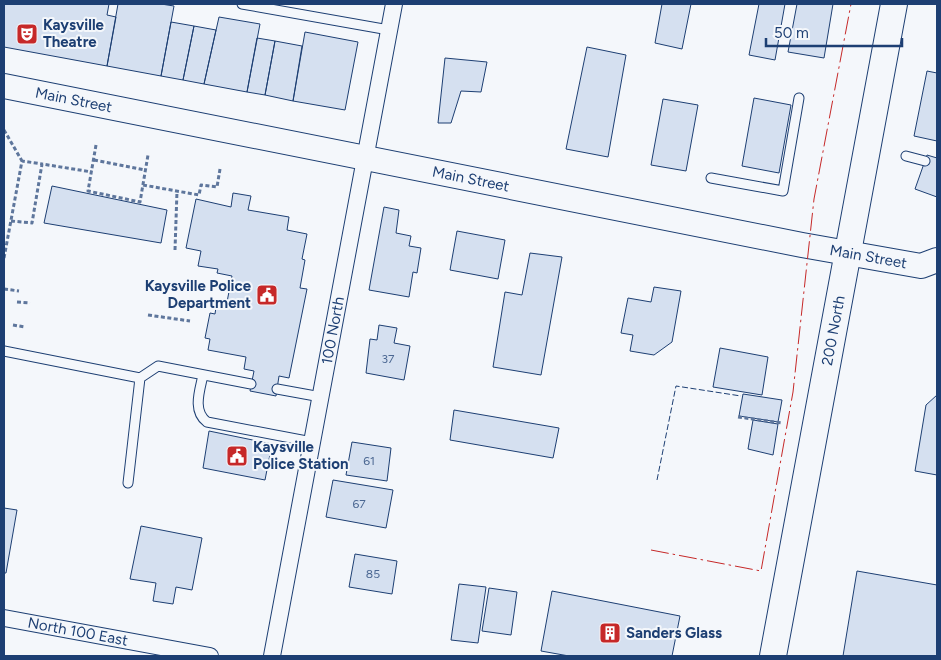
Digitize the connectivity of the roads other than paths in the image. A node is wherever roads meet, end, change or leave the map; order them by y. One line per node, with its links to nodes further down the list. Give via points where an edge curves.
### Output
1 (242, 4): 4 (lane)
2 (394, 4): 4 (street, 100 North)
3 (894, 4): 11 (main road, 200 North)
4 (389, 30): 8 (street, 100 North)
5 (4, 86): 8 (main road, Main Street)
6 (799, 98): 10 (lane, via 783,191)
7 (906, 156): 9 (lane)
8 (365, 157): 11 (main road, Main Street); 18 (street, 100 North)
9 (925, 161)
10 (711, 178)
11 (848, 253): 12 (main road, Main Street, via 921,266); 24 (main road, 200 North)
12 (937, 260)
13 (4, 351): 15 (lane)
14 (203, 375): 15 (lane, via 158,366); 16 (lane); 19 (lane, via 199,412 207,422)
15 (140, 378): 20 (lane)
16 (251, 384)
17 (277, 389): 18 (lane)
18 (320, 397): 19 (street, 100 North)
19 (312, 442): 23 (street, 100 North)
20 (128, 483)
21 (4, 618): 22 (street, North 100 East)
22 (210, 656)
23 (272, 656)
24 (773, 656)

